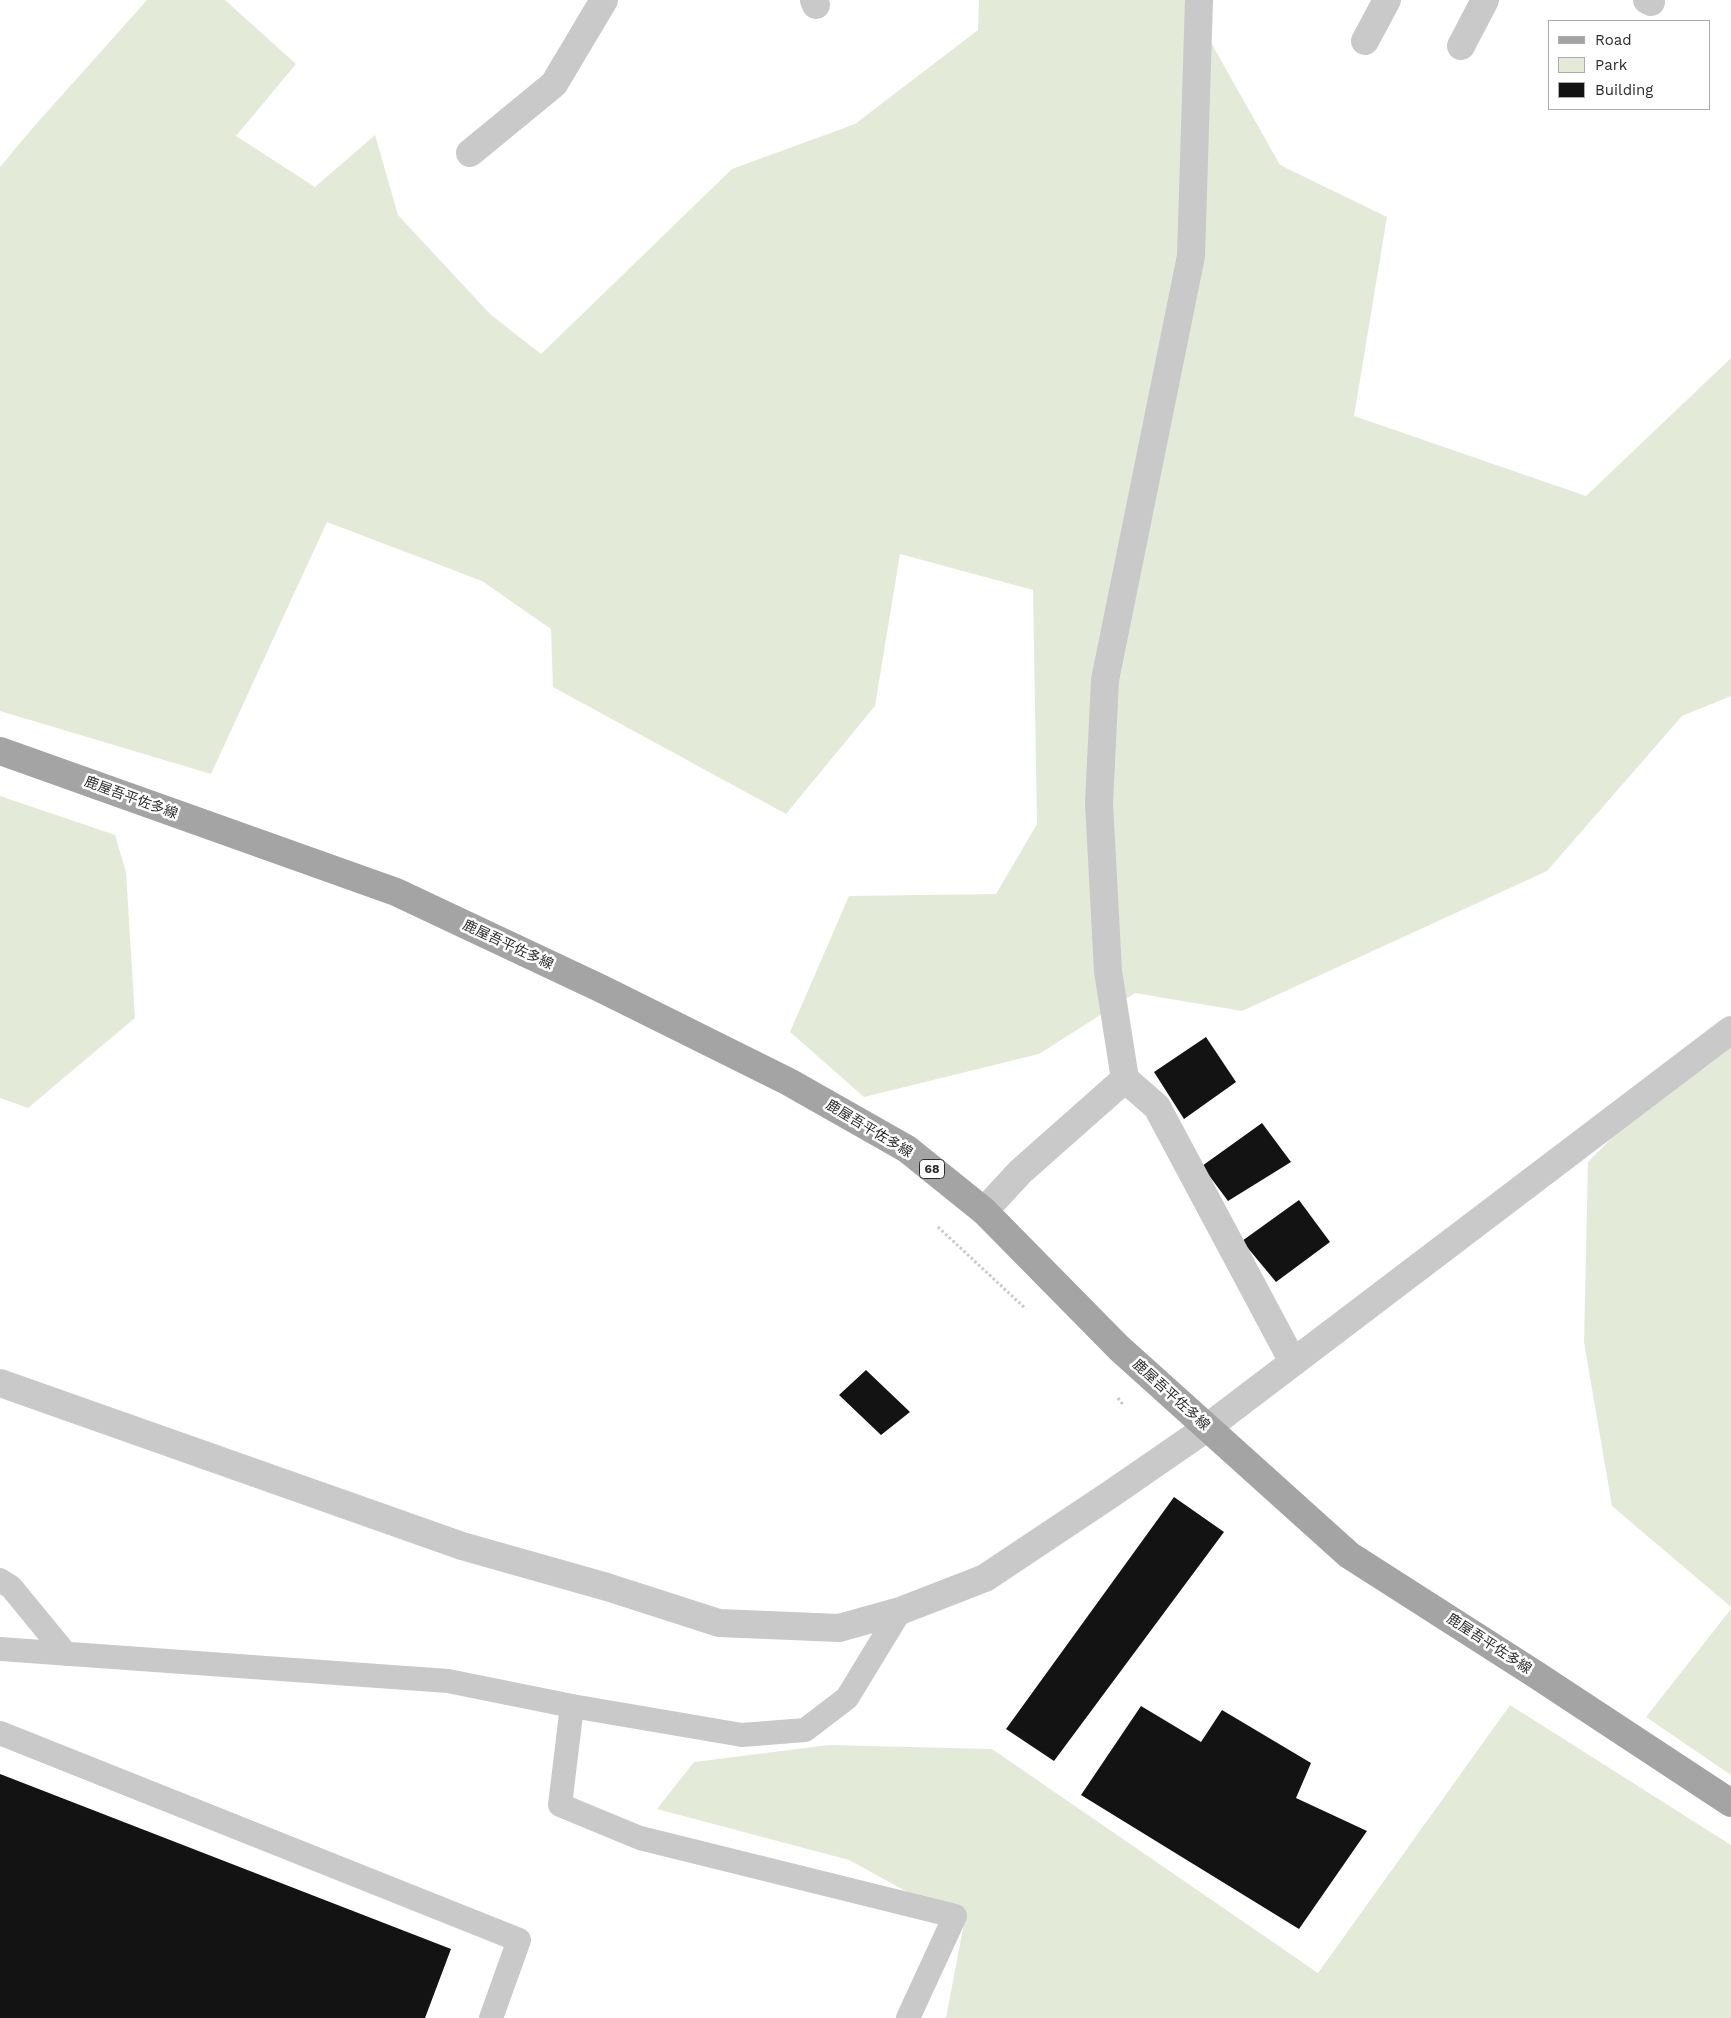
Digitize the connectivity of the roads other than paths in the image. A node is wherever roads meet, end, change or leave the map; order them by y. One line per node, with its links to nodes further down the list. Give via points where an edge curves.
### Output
1 (604, 0): 7 (street, via 554,84)
2 (1199, 0): 10 (street, via 1191,256 1105,680 1099,803 1108,971)
3 (1387, 0): 5 (street)
4 (1485, 0): 6 (street)
5 (1365, 40)
6 (1461, 46)
7 (470, 153)
8 (0, 751): 11 (main road, 鹿屋吾平佐多線 / 68, via 405,896 789,1082 906,1149)
9 (1731, 1030): 12 (street)
10 (1125, 1079): 11 (street, via 1020,1172); 12 (street, via 1157,1107)
11 (984, 1211): 14 (main road, 鹿屋吾平佐多線 / 68, via 1119,1348)
12 (1293, 1362): 14 (street)
13 (0, 1383): 16 (street, via 462,1546 607,1586 719,1623 838,1628)
14 (1208, 1428): 16 (street, via 985,1578); 21 (main road, 鹿屋吾平佐多線 / 68, via 1349,1555)
15 (0, 1580): 18 (lane, via 11,1587)
16 (900, 1611): 19 (lane, via 847,1698 805,1730 742,1734)
17 (0, 1649): 18 (lane)
18 (66, 1654): 19 (lane, via 448,1681)
19 (572, 1706): 23 (lane, via 560,1805 640,1838 955,1916)
20 (0, 1733): 22 (lane, via 519,1940)
21 (1731, 1804)
22 (491, 2018)
23 (908, 2018)

